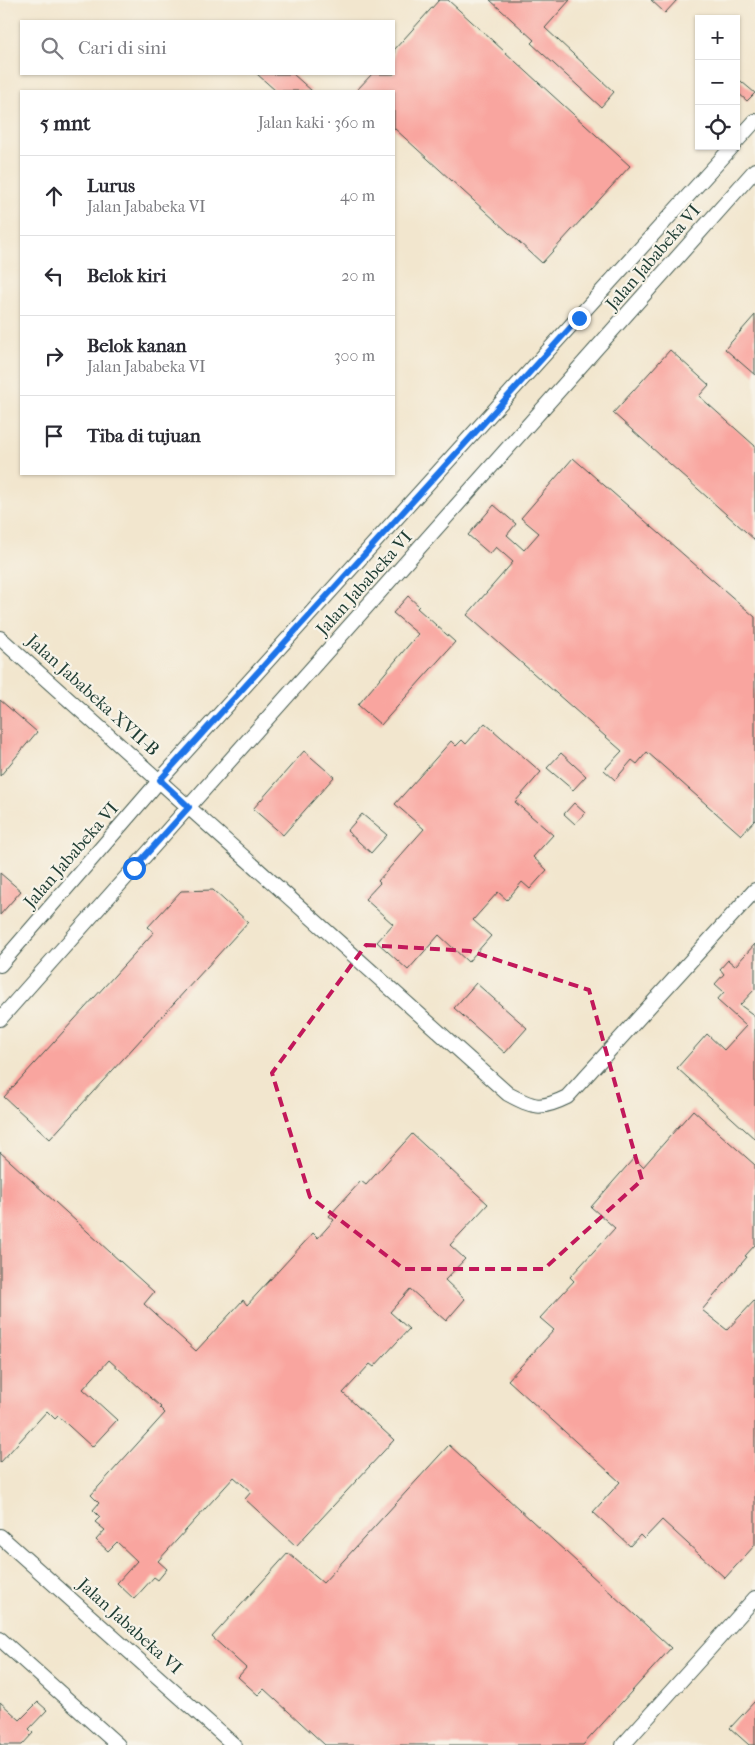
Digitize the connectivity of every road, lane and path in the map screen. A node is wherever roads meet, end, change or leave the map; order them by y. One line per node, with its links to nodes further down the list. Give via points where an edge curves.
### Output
1 (755, 121): 2 (street)
2 (740, 138)
3 (729, 150): 6 (street, Jalan Jababeka VI)
4 (755, 170): 7 (street, Jalan Jababeka VI)
5 (0, 638): 6 (street, Jalan Jababeka XVII-B)
6 (160, 780): 7 (street, Jalan Jababeka XVII-B); 9 (street, Jalan Jababeka VI)
7 (189, 807): 8 (street, Jalan Jababeka XVII-B, via 508,1094 539,1107 567,1097); 10 (street, Jalan Jababeka VI)
8 (755, 890)
9 (0, 965)
10 (0, 1019)
11 (0, 1536): 15 (street, Jalan Jababeka VI)
12 (755, 1598): 16 (street)
13 (0, 1639): 14 (street)
14 (118, 1745)
15 (234, 1745)
16 (623, 1745)

